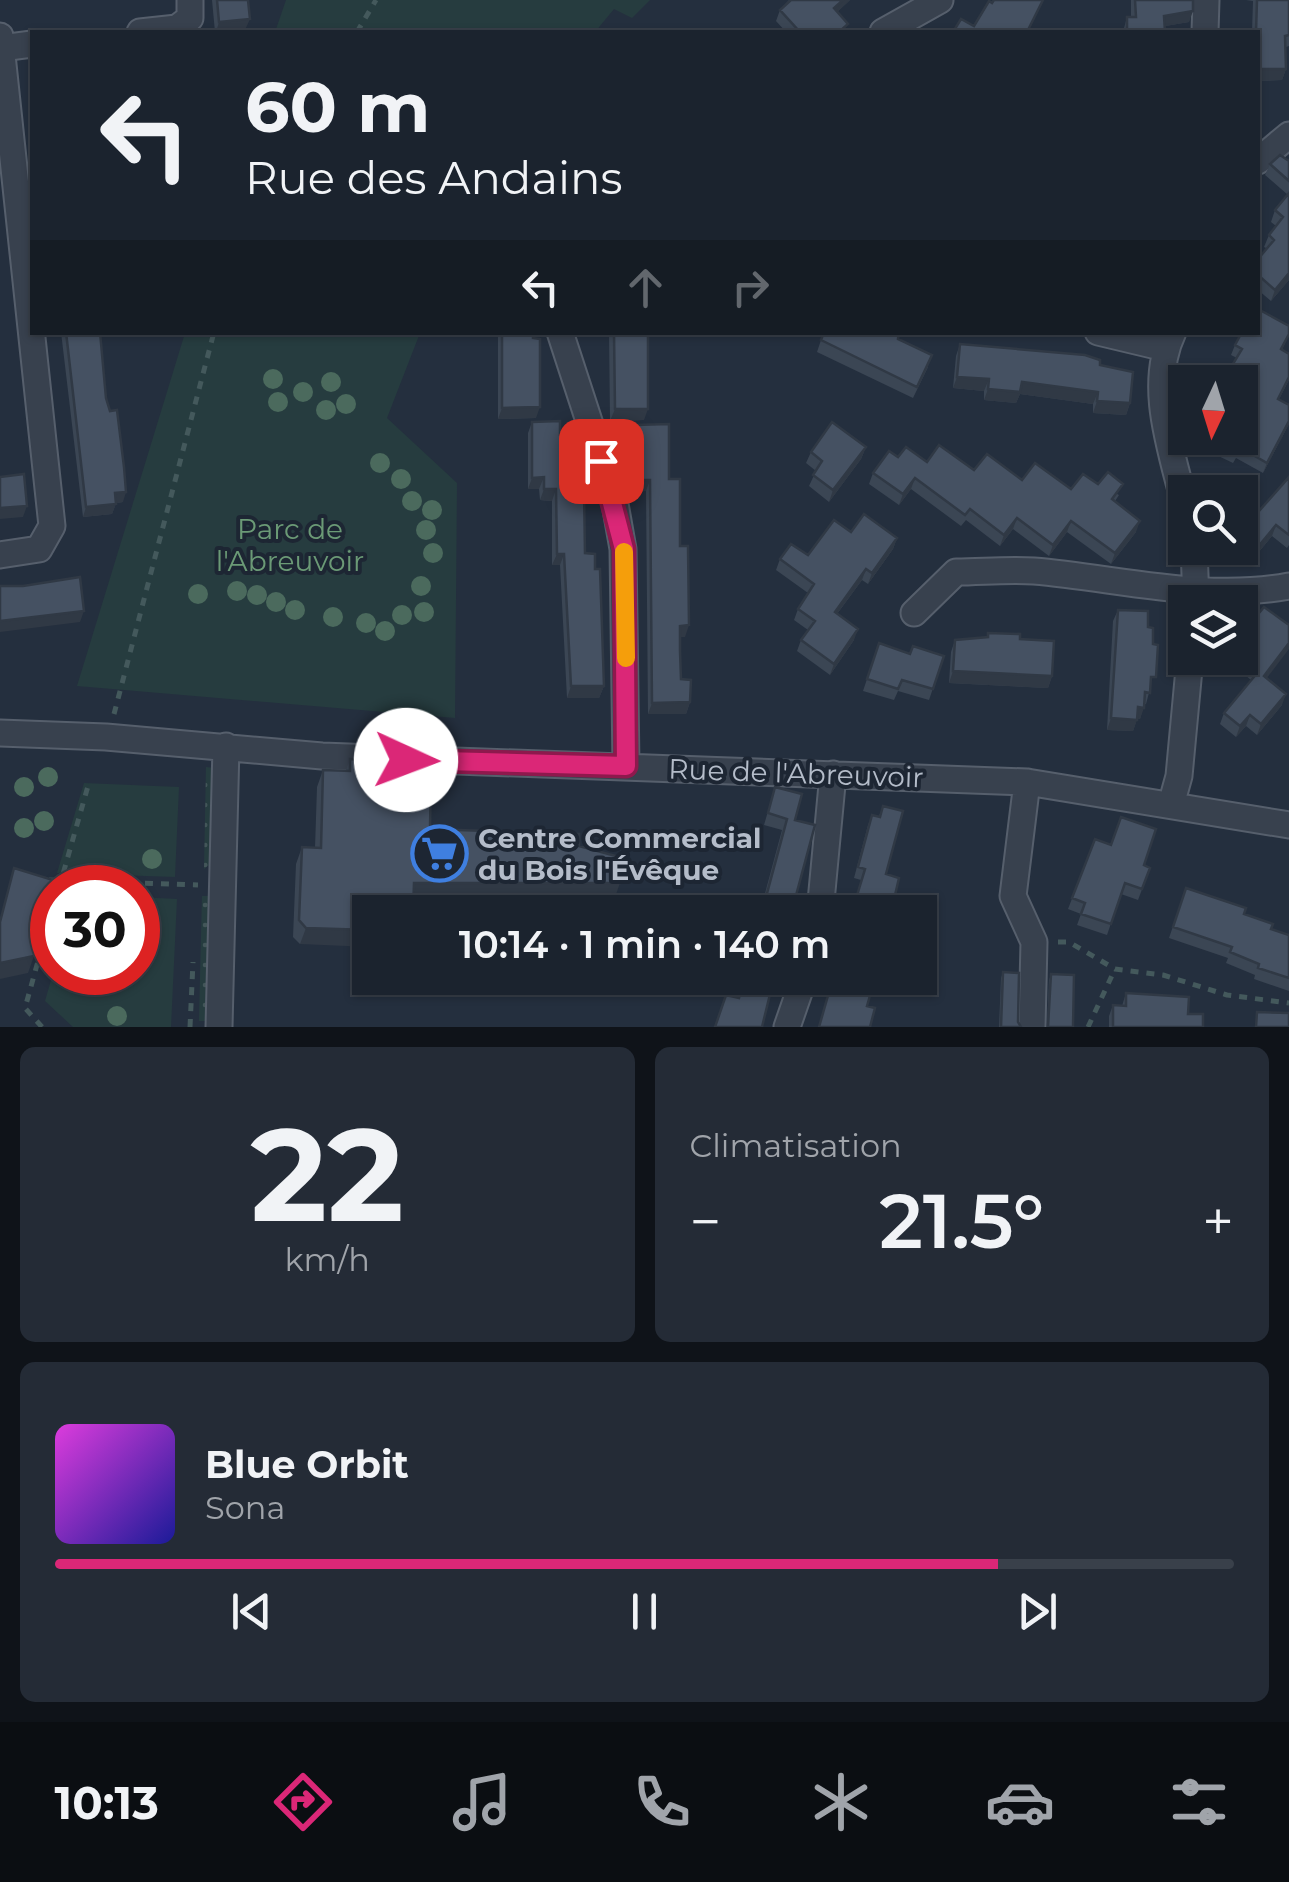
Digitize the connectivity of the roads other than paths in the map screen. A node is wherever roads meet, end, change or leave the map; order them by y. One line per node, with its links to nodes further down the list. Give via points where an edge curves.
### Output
1 (190, 0): 4 (street, via 183,26)
2 (940, 0): 5 (street)
3 (1206, 0): 6 (street)
4 (154, 30)
5 (887, 30)
6 (1205, 30)
7 (0, 36): 9 (street)
8 (30, 44): 9 (street)
9 (1, 48): 12 (street)
10 (1289, 134): 11 (street)
11 (1260, 159)
12 (30, 320)
13 (32, 335): 18 (street, via 52,526 40,549)
14 (561, 335): 26 (street, via 624,549)
15 (1125, 335): 16 (street)
16 (1169, 340): 17 (street, via 1162,412)
17 (1177, 475)
18 (0, 556)
19 (1289, 586): 21 (street)
20 (1168, 592): 22 (street, via 1029,570 956,572)
21 (1258, 592)
22 (914, 613)
23 (1188, 675): 29 (street)
24 (0, 733): 25 (street, Rue de l'Abreuvoir)
25 (226, 746): 26 (street, Rue de l'Abreuvoir, via 322,756); 33 (street, via 209,885)
26 (626, 766): 27 (street, Rue de l'Abreuvoir)
27 (833, 774): 28 (street, Rue de l'Abreuvoir); 31 (street)
28 (1027, 782): 29 (street, Rue de l'Abreuvoir); 35 (street, via 1013,896 1034,942)
29 (1171, 805): 30 (street, Rue de l'Abreuvoir)
30 (1289, 825)
31 (822, 895)
32 (798, 995): 34 (street)
33 (219, 1027)
34 (788, 1027)
35 (1032, 1027)

